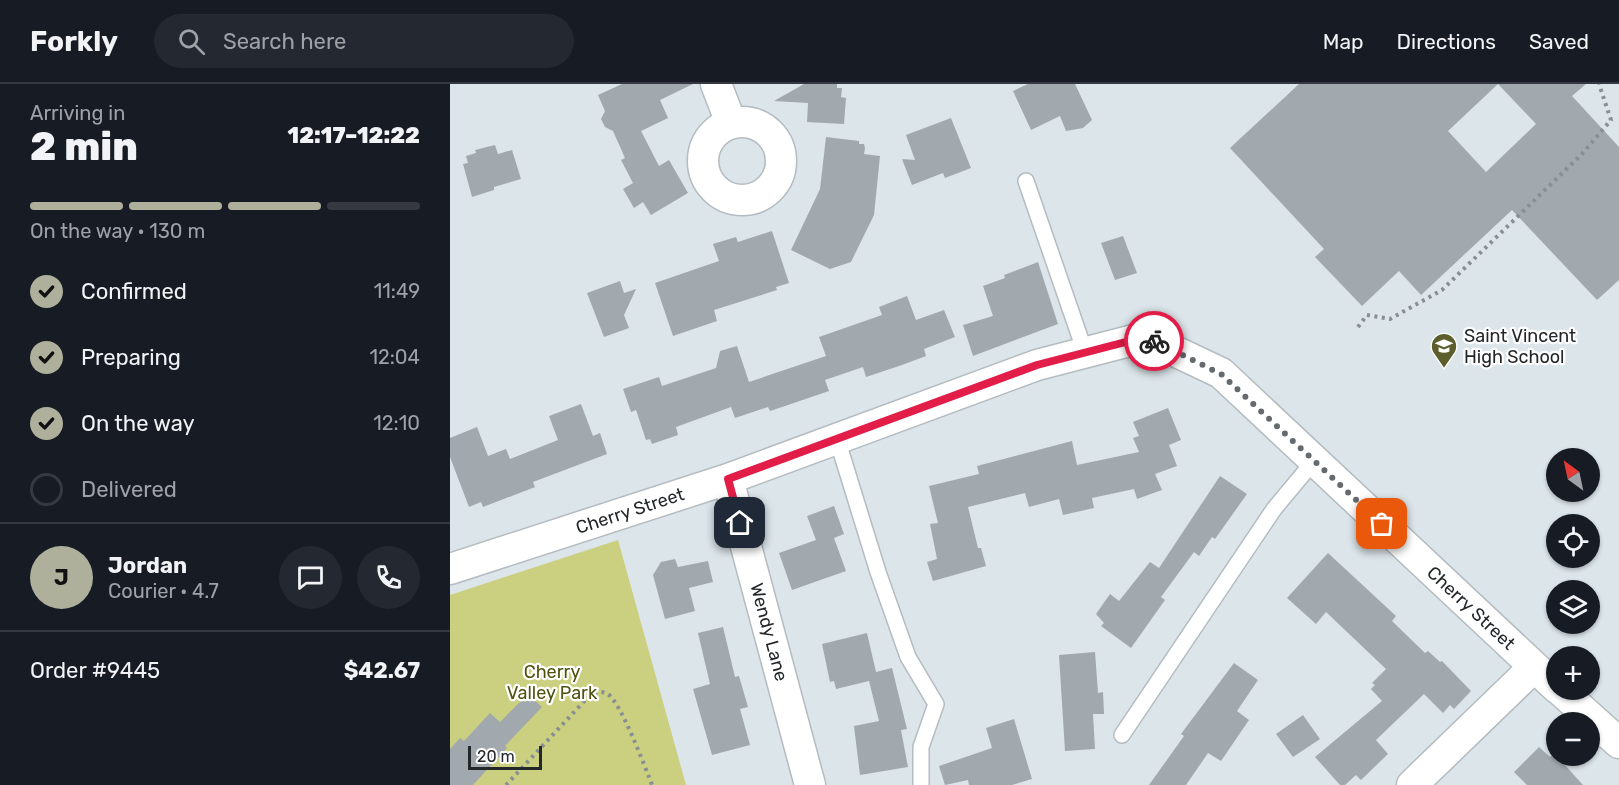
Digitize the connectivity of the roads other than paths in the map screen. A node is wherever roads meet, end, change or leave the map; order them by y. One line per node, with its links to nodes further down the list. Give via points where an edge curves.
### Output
1 (716, 84): 2 (street)
2 (731, 123)
3 (1026, 181): 4 (lane)
4 (1085, 352): 5 (street, Cherry Street, via 1037,365); 6 (street, Cherry Street, via 1145,337 1185,355 1221,374)
5 (837, 439): 7 (street, Cherry Street); 15 (lane, via 909,657 936,704 921,747)
6 (1314, 461): 9 (street, Cherry Street); 12 (lane, via 1274,509)
7 (728, 479): 8 (street, Cherry Street); 14 (street, Wendy Lane)
8 (450, 569)
9 (1534, 667): 10 (street, Cherry Street); 16 (street)
10 (1546, 678)
11 (1570, 700): 13 (street, Cherry Street)
12 (1122, 735)
13 (1619, 743)
14 (810, 785)
15 (921, 785)
16 (1412, 785)

